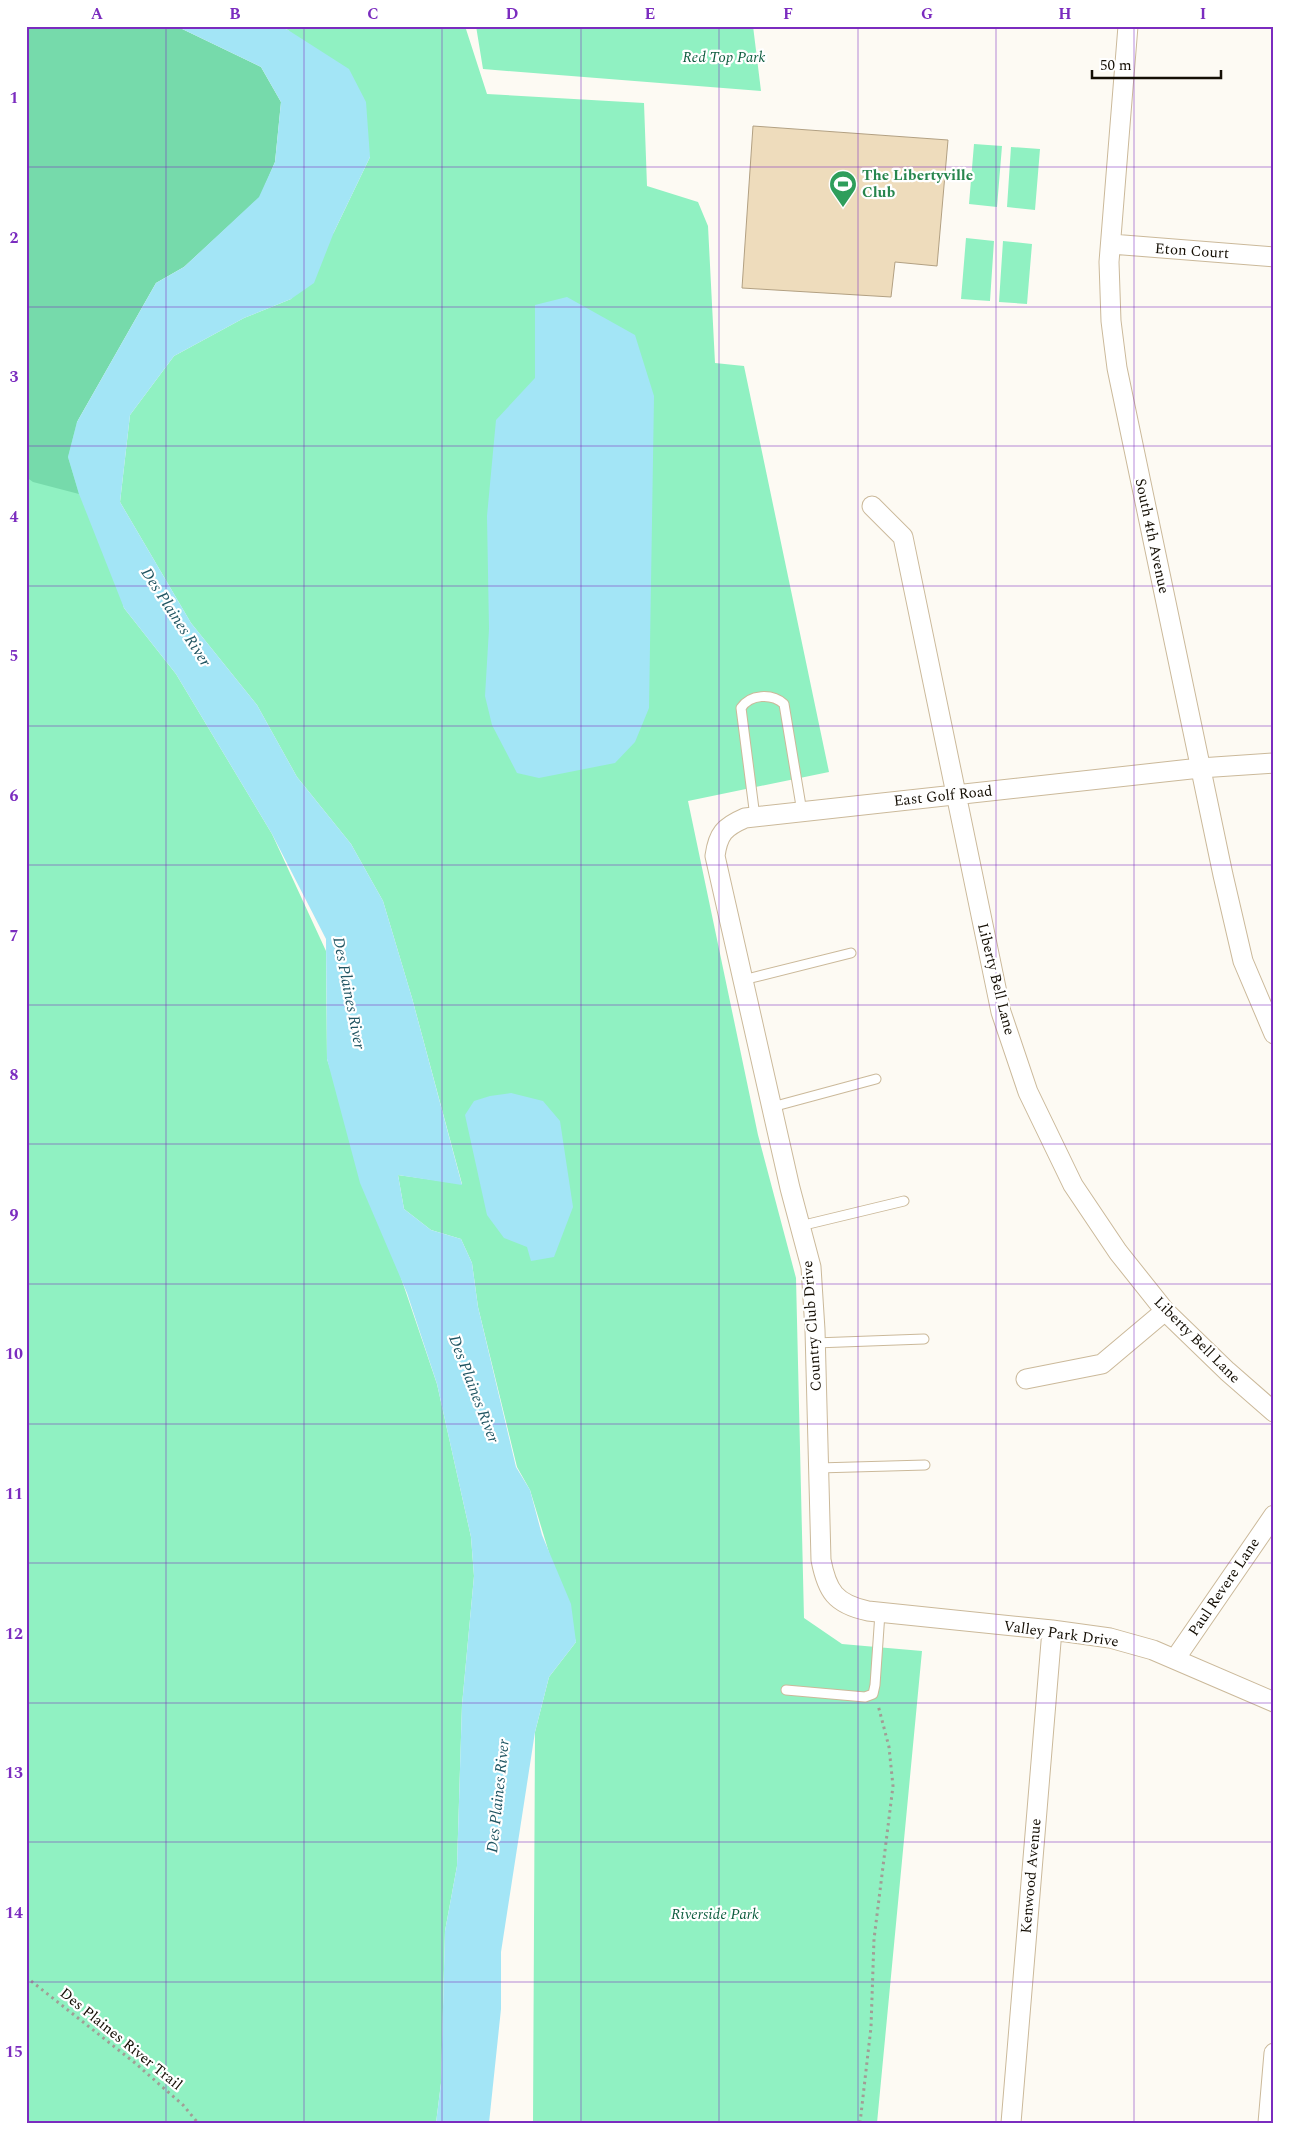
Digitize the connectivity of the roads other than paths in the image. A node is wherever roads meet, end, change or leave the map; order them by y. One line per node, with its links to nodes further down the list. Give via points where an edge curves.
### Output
1 (1128, 26): 2 (street, South 4th Avenue)
2 (1111, 244): 3 (street, Eton Court); 6 (street, South 4th Avenue, via 1111,320 1118,368)
3 (1274, 257)
4 (872, 506): 7 (street, Liberty Bell Lane, via 903,538)
5 (1274, 763): 6 (street, East Golf Road)
6 (1200, 768): 7 (street, East Golf Road); 13 (street, South 4th Avenue, via 1243,961)
7 (955, 795): 8 (street, East Golf Road); 18 (street, Liberty Bell Lane, via 1001,1012 1028,1092 1073,1185 1118,1252)
8 (802, 812): 9 (street, East Golf Road); 9 (lane, via 784,704 773,698 758,697 748,700 741,708)
9 (755, 817): 10 (street, East Golf Road, via 730,824 717,842 715,856)
10 (733, 934): 12 (street, Country Club Drive)
11 (851, 953): 12 (lane)
12 (743, 980): 15 (street, Country Club Drive)
13 (1274, 1034)
14 (876, 1079): 15 (lane)
15 (772, 1107): 17 (street, Country Club Drive)
16 (904, 1200): 17 (lane)
17 (800, 1226): 20 (street, Country Club Drive, via 811,1267)
18 (1164, 1310): 21 (street, via 1102,1364); 22 (street, Liberty Bell Lane)
19 (924, 1339): 20 (lane)
20 (815, 1343): 24 (street, Country Club Drive)
21 (1026, 1379)
22 (1274, 1412)
23 (925, 1465): 24 (lane)
24 (818, 1468): 26 (street, Country Club Drive, via 821,1560 826,1583 838,1599 855,1608)
25 (1274, 1515): 28 (street, Paul Revere Lane)
26 (874, 1612): 27 (street, Valley Park Drive); 29 (lane, via 873,1694 865,1697)
27 (1052, 1630): 28 (street, Valley Park Drive, via 1110,1638); 32 (street, Kenwood Avenue)
28 (1175, 1659): 30 (street, Valley Park Drive)
29 (786, 1690)
30 (1274, 1702)
31 (1274, 2053): 33 (street)
32 (1011, 2123)
33 (1268, 2123)

